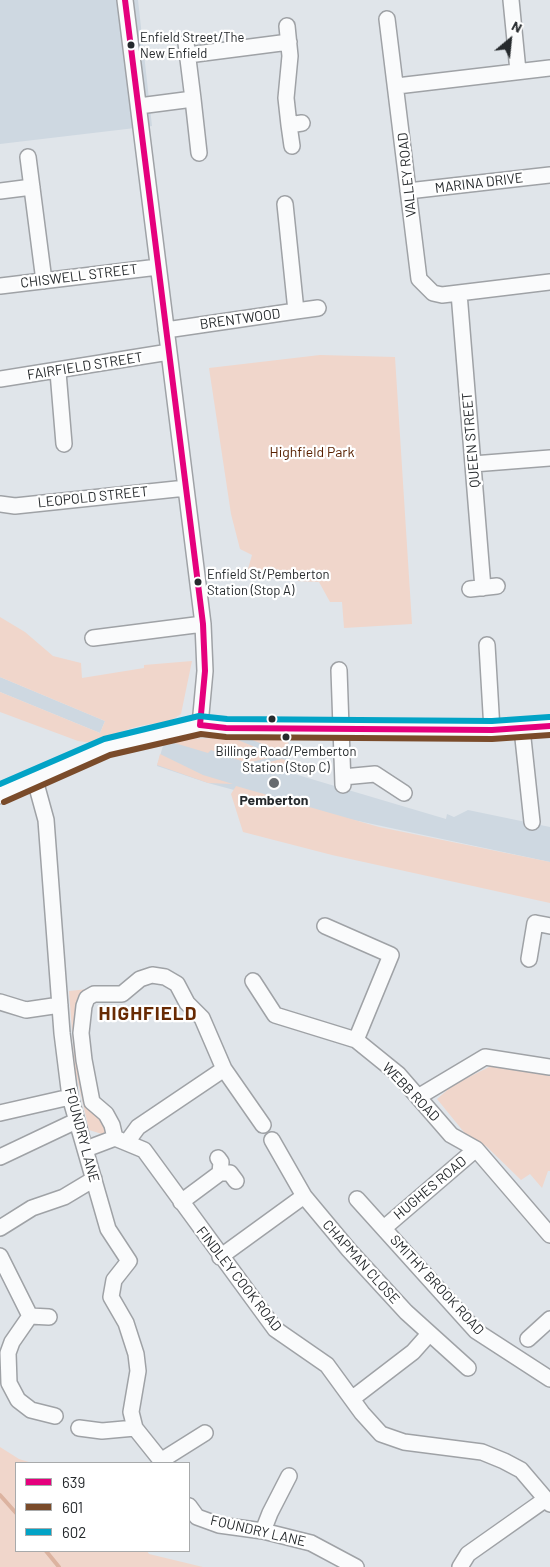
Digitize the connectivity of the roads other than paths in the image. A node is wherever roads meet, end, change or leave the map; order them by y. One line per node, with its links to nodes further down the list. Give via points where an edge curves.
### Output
1 (125, 0): 10 (street)
2 (511, 0): 7 (street)
3 (387, 19): 8 (street, VALLEY ROAD, via 392,73)
4 (287, 26): 5 (street)
5 (289, 42): 9 (street, via 187,49); 11 (street, via 286,98 296,124)
6 (550, 68): 7 (street)
7 (518, 72): 8 (street)
8 (397, 86): 17 (street, VALLEY ROAD)
9 (193, 99): 10 (street); 12 (street)
10 (139, 106): 19 (street)
11 (292, 146)
12 (199, 153)
13 (28, 157): 15 (street)
14 (550, 175): 17 (street, MARINA DRIVE)
15 (32, 187): 16 (street); 20 (street)
16 (0, 191)
17 (408, 191): 23 (street, VALLEY ROAD, via 419,279 433,293)
18 (285, 204): 25 (street, BRENTWOOD)
19 (158, 267): 20 (street, CHISWELL STREET); 26 (street)
20 (44, 281): 22 (street, CHISWELL STREET)
21 (550, 282): 23 (street, VALLEY ROAD)
22 (0, 286)
23 (459, 293): 32 (street, QUEEN STREET)
24 (318, 308): 25 (street)
25 (296, 311): 26 (street, BRENTWOOD)
26 (166, 330): 27 (street)
27 (169, 352): 28 (street, FAIRFIELD STREET); 33 (street)
28 (58, 372): 29 (street, FAIRFIELD STREET); 30 (street)
29 (0, 379)
30 (64, 444)
31 (550, 458): 32 (street)
32 (473, 464): 35 (street, QUEEN STREET)
33 (186, 488): 34 (street, LEOPOLD STREET, via 15,506); 36 (street)
34 (0, 504)
35 (483, 587)
36 (203, 624): 37 (street); 40 (street, via 205,671)
37 (93, 638)
38 (487, 645): 44 (street)
39 (339, 670): 42 (street)
40 (200, 725): 42 (main road, via 226,728); 45 (main road, via 107,747)
41 (550, 726): 43 (main road)
42 (340, 727): 44 (main road); 46 (street, via 343,781 375,774)
43 (522, 729): 44 (main road); 48 (street)
44 (492, 730)
45 (35, 780): 47 (main road); 54 (street, FOUNDRY LANE, via 46,820)
46 (404, 792)
47 (0, 794)
48 (532, 822)
49 (325, 926): 55 (street, via 391,955)
50 (550, 926): 51 (street, via 535,923)
51 (529, 959)
52 (253, 981): 55 (street, WEBB ROAD, via 275,1015)
53 (0, 1002): 54 (street, via 26,1010)
54 (60, 1005): 58 (street, FOUNDRY LANE)
55 (356, 1040): 59 (street, WEBB ROAD, via 398,1074)
56 (550, 1067): 59 (street, via 485,1057)
57 (224, 1069): 62 (street); 63 (street); 63 (street, via 202,1018 186,1003 177,984 171,980 147,976 122,994 94,994 87,998 82,1033 92,1102 106,1114)
58 (70, 1097): 60 (street); 61 (street, FOUNDRY LANE)
59 (418, 1097): 66 (street, WEBB ROAD, via 451,1136)
60 (0, 1113)
61 (76, 1121): 65 (street, FOUNDRY LANE); 67 (street)
62 (263, 1125)
63 (121, 1140): 65 (street); 72 (street, FINDLEY COOK ROAD, via 144,1150)
64 (272, 1140): 70 (street, CHAPMAN CLOSE)
65 (86, 1149): 68 (street, FOUNDRY LANE)
66 (476, 1149): 74 (street, HUGHES ROAD); 75 (street, WEBB ROAD)
67 (0, 1158)
68 (94, 1179): 73 (street, via 64,1197 32,1208); 89 (street, FOUNDRY LANE, via 108,1229 129,1261 114,1280 111,1297 126,1323 136,1354 138,1371 131,1412)
69 (236, 1181): 72 (street, via 219,1165)
70 (304, 1196): 77 (street); 81 (street, CHAPMAN CLOSE, via 349,1250)
71 (357, 1199): 74 (street, SMITHY BROOK ROAD)
72 (181, 1202): 77 (street, FINDLEY COOK ROAD)
73 (0, 1228)
74 (384, 1228): 84 (street, SMITHY BROOK ROAD, via 476,1331)
75 (550, 1235)
76 (0, 1256): 78 (street)
77 (220, 1257): 86 (street, FINDLEY COOK ROAD, via 275,1329 327,1365)
78 (30, 1316): 79 (street); 85 (street, via 8,1353)
79 (49, 1317)
80 (549, 1323): 82 (street)
81 (429, 1334): 83 (street, CHAPMAN CLOSE); 86 (street, via 413,1352)
82 (528, 1339)
83 (468, 1368)
84 (550, 1379)
85 (5, 1385): 87 (street, via 30,1410)
86 (352, 1398): 93 (street, FINDLEY COOK ROAD, via 381,1434 404,1442 482,1452 521,1470)
87 (55, 1416)
88 (79, 1428): 89 (street, via 102,1431)
89 (134, 1428): 91 (street)
90 (205, 1433): 91 (street)
91 (163, 1462)
92 (290, 1476): 95 (street)
93 (548, 1501): 97 (street, via 468,1554)
94 (190, 1507): 95 (street, FOUNDRY LANE, via 197,1517 235,1528)
95 (263, 1531): 96 (street, FOUNDRY LANE, via 311,1543)
96 (356, 1567)
97 (460, 1567)

